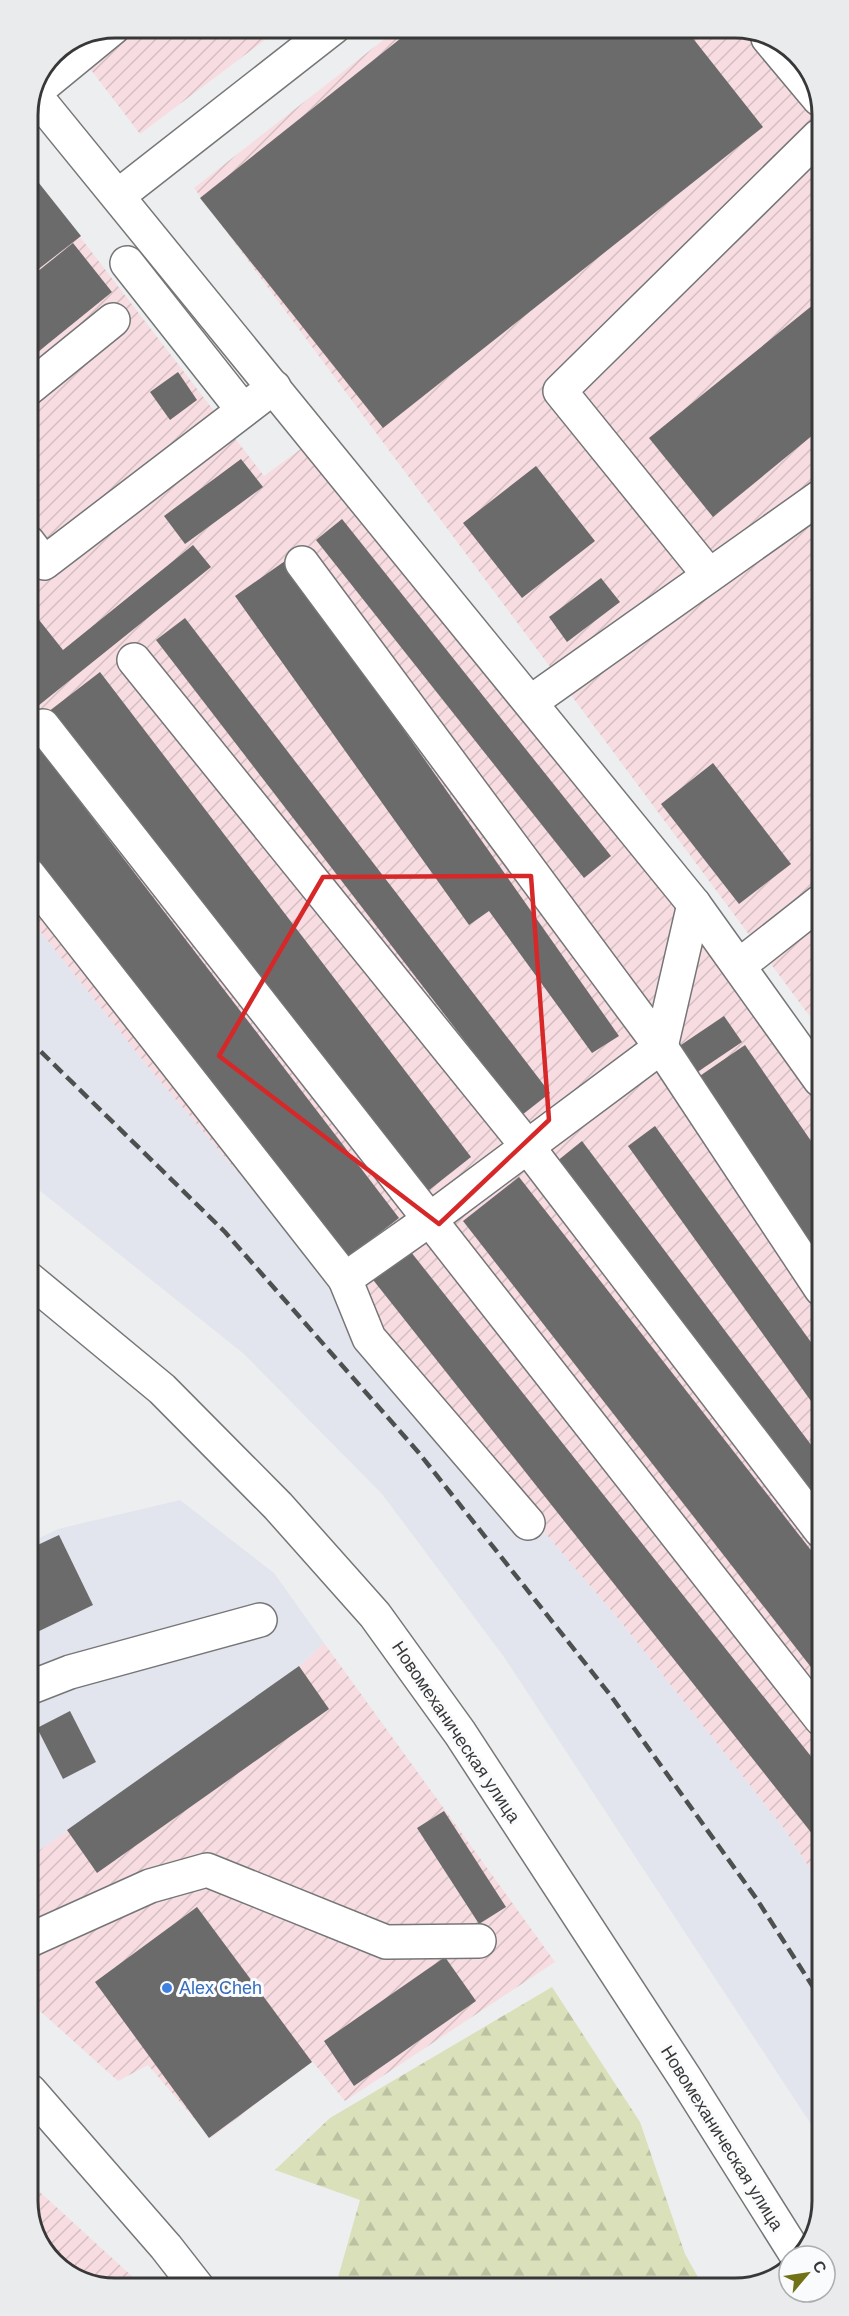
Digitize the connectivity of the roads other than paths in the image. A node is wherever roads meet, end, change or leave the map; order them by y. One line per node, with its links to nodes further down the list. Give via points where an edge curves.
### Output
1 (321, 37): 8 (main road)
2 (99, 40): 5 (main road)
3 (780, 52): 4 (main road)
4 (804, 81)
5 (44, 85)
6 (40, 98): 8 (main road)
7 (812, 143): 17 (main road, via 560,391)
8 (118, 196): 12 (main road)
9 (127, 263): 13 (main road)
10 (113, 320): 11 (main road)
11 (38, 381)
12 (274, 387): 13 (main road); 19 (main road)
13 (243, 411): 15 (main road, via 44,564)
14 (812, 502): 17 (main road)
15 (38, 555)
16 (302, 562): 25 (main road)
17 (709, 575): 19 (main road)
18 (134, 660): 27 (main road)
19 (531, 702): 22 (main road)
20 (38, 729): 28 (main road, via 43,726)
21 (38, 886): 30 (main road)
22 (694, 904): 24 (main road); 25 (main road)
23 (812, 908): 24 (main road)
24 (740, 965): 26 (main road)
25 (661, 1047): 27 (main road); 29 (main road)
26 (812, 1068)
27 (527, 1146): 28 (main road); 32 (main road)
28 (429, 1220): 30 (main road); 36 (main road)
29 (812, 1275)
30 (345, 1279): 33 (main road, via 369,1338)
31 (37, 1286): 40 (main road, Новомеханическая улица, via 162,1389 278,1506 375,1615 460,1733)
32 (812, 1520)
33 (528, 1523)
34 (260, 1620): 35 (main road, via 70,1672)
35 (37, 1685)
36 (812, 1708)
37 (37, 1937): 38 (main road, via 150,1886 207,1870 386,1942)
38 (479, 1941)
39 (37, 2099): 41 (main road)
40 (789, 2244)
41 (190, 2278)

